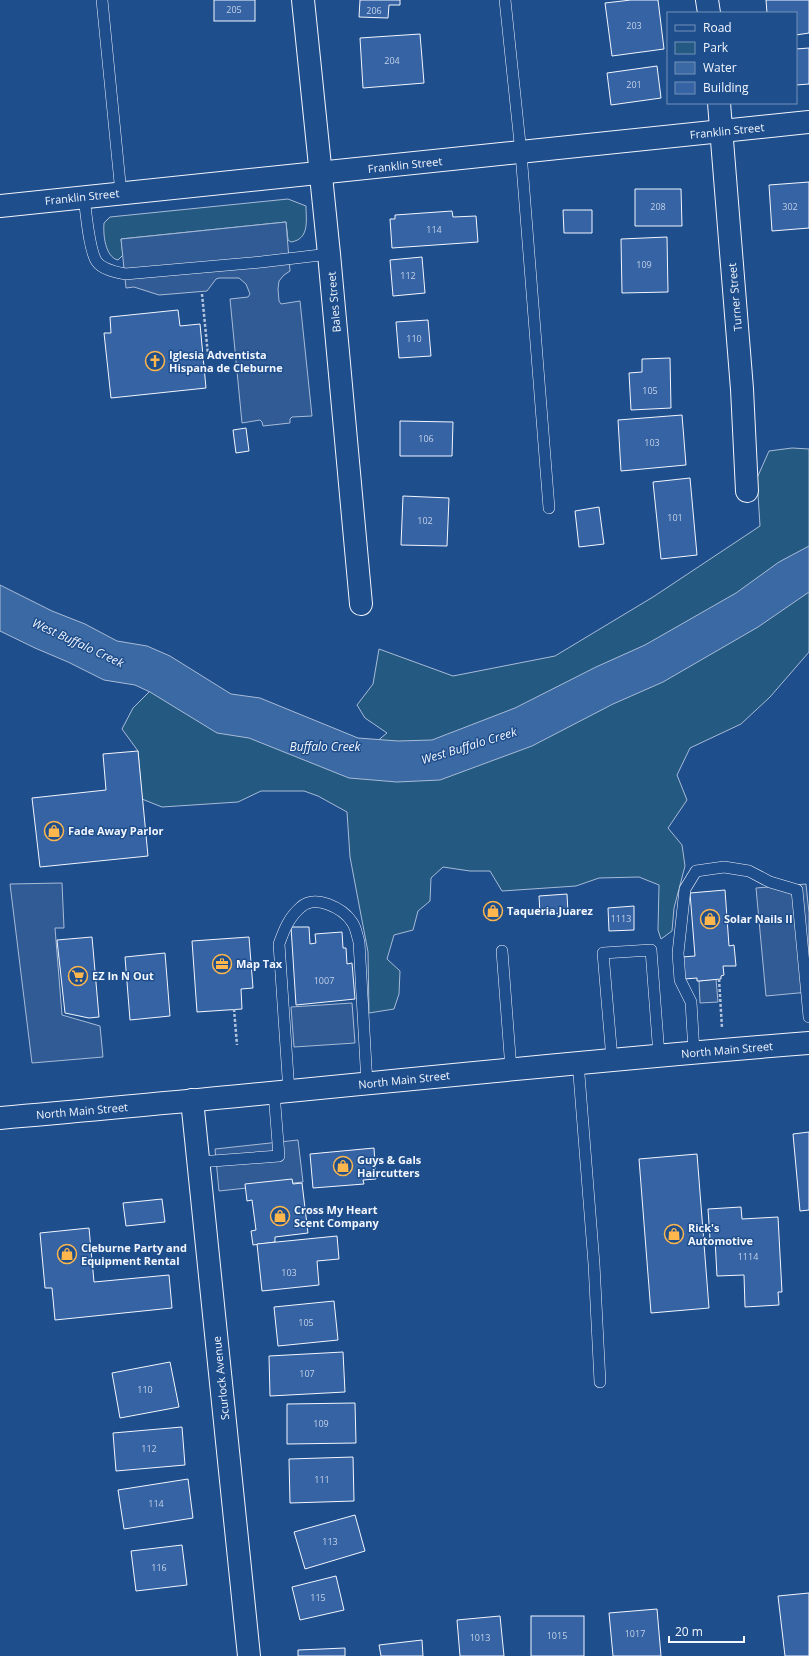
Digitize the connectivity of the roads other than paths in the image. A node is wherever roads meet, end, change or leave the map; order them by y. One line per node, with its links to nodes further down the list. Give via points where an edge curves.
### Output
1 (102, 0): 11 (lane)
2 (303, 0): 10 (street, Bales Street)
3 (505, 0): 9 (lane)
4 (708, 0): 5 (street)
5 (709, 12)
6 (718, 104): 8 (street, Turner Street)
7 (809, 122): 8 (street, Franklin Street)
8 (722, 131): 9 (street, Franklin Street); 15 (street, Turner Street, via 742,390)
9 (521, 153): 10 (street, Franklin Street); 16 (lane)
10 (320, 174): 11 (street, Franklin Street); 14 (street, Bales Street)
11 (121, 193): 12 (street, Franklin Street)
12 (84, 197): 13 (street, Franklin Street); 14 (lane, via 92,249 97,262 110,271 125,274)
13 (0, 206)
14 (329, 254): 17 (street, Bales Street)
15 (747, 491)
16 (549, 508)
17 (361, 604)
18 (502, 951): 25 (lane)
19 (809, 1017): 21 (lane, via 797,890 770,882 749,871 724,867 696,871 685,889 678,953 680,980 691,1002)
20 (809, 1043): 21 (street, North Main Street)
21 (694, 1052): 22 (street, North Main Street)
22 (659, 1055): 23 (street, North Main Street); 23 (lane, via 651,950 603,953)
23 (612, 1059): 24 (street, North Main Street)
24 (578, 1062): 25 (street, North Main Street); 31 (lane, via 594,1264)
25 (511, 1069): 26 (street, North Main Street)
26 (367, 1084): 27 (street, North Main Street); 27 (lane, via 358,942 353,922 341,910 320,901 302,906 287,924 279,944)
27 (282, 1092): 28 (street, North Main Street); 30 (lane, via 279,1156)
28 (192, 1100): 29 (street, North Main Street); 30 (street, Scurlock Avenue)
29 (0, 1118)
30 (199, 1162): 32 (street, Scurlock Avenue)
31 (600, 1382)
32 (249, 1656)

